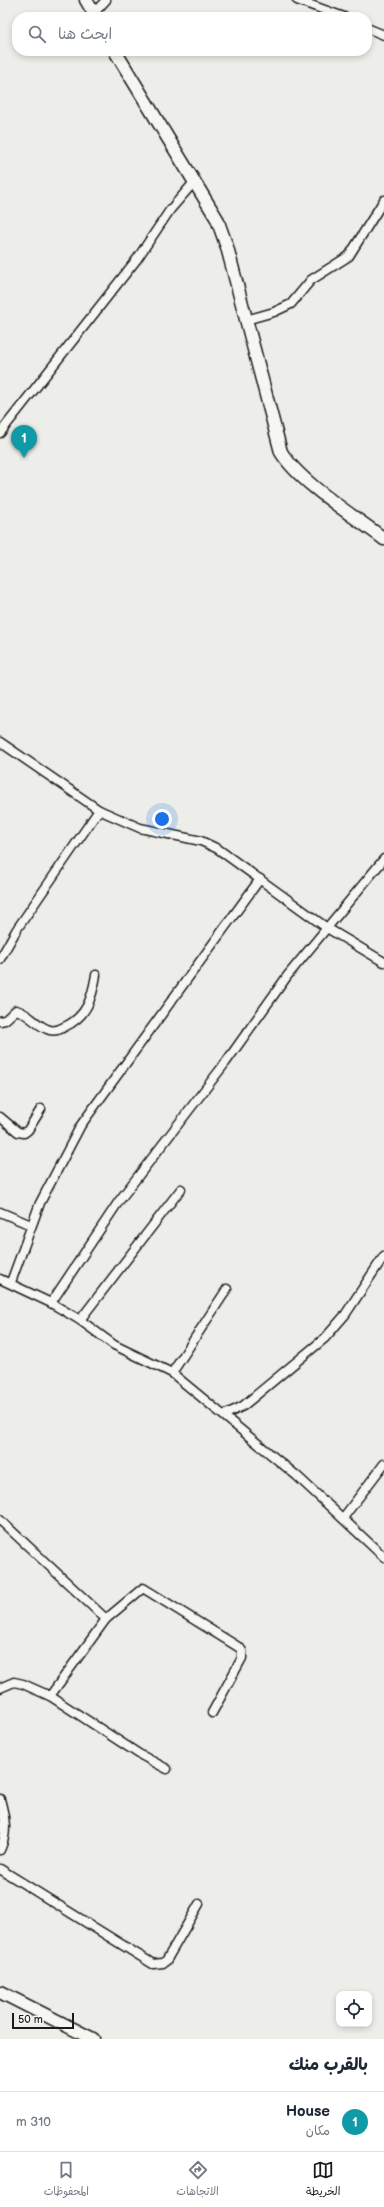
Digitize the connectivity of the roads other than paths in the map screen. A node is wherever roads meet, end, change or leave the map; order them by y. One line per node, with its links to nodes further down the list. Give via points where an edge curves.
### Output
1 (86, 0): 4 (street)
2 (106, 0): 5 (street)
3 (297, 0): 6 (street)
4 (93, 12)
5 (97, 12)
6 (330, 12)
7 (372, 30): 8 (street)
8 (384, 35)
9 (118, 56): 10 (street)
10 (195, 181): 12 (street, via 217,219); 13 (street, via 170,210 137,259)
11 (384, 200): 12 (street, via 349,256 310,280 291,304)
12 (246, 320): 14 (street, via 275,433 286,460 329,498)
13 (0, 433)
14 (384, 539)
15 (0, 742): 16 (street)
16 (99, 810): 18 (street, via 140,828 201,841 218,849); 20 (street, via 17,929)
17 (384, 859): 19 (street)
18 (260, 879): 19 (street); 28 (street, via 81,1125 50,1180)
19 (327, 928): 21 (street); 34 (street, via 288,975 226,1062 119,1201)
20 (0, 959)
21 (384, 962)
22 (96, 975): 23 (street, via 89,1004 78,1020 68,1026 48,1030 16,1010 5,1020)
23 (0, 1021)
24 (41, 1109): 25 (street, via 24,1133 18,1132)
25 (0, 1117)
26 (180, 1189): 35 (street)
27 (0, 1212): 28 (street)
28 (31, 1225): 32 (street)
29 (384, 1256): 30 (street)
30 (382, 1265): 37 (street, via 325,1338 243,1406)
31 (0, 1279): 32 (street)
32 (11, 1282): 34 (street)
33 (227, 1289): 36 (street)
34 (51, 1303): 35 (street)
35 (80, 1320): 36 (street, via 114,1345)
36 (172, 1373): 37 (street)
37 (224, 1415): 39 (street)
38 (384, 1464): 39 (street)
39 (343, 1518): 41 (street)
40 (0, 1520): 42 (street)
41 (384, 1557)
42 (106, 1619): 44 (street); 45 (street, via 143,1588 240,1648 242,1658)
43 (0, 1688): 44 (street, via 14,1682)
44 (50, 1696): 46 (street, via 139,1754)
45 (212, 1713)
46 (167, 1769)
47 (0, 1799): 48 (street, via 6,1826)
48 (0, 1850)
49 (0, 1869): 50 (street, via 153,1964 163,1964 166,1961)
50 (199, 1904)
51 (0, 1992): 52 (street)
52 (93, 2039)

